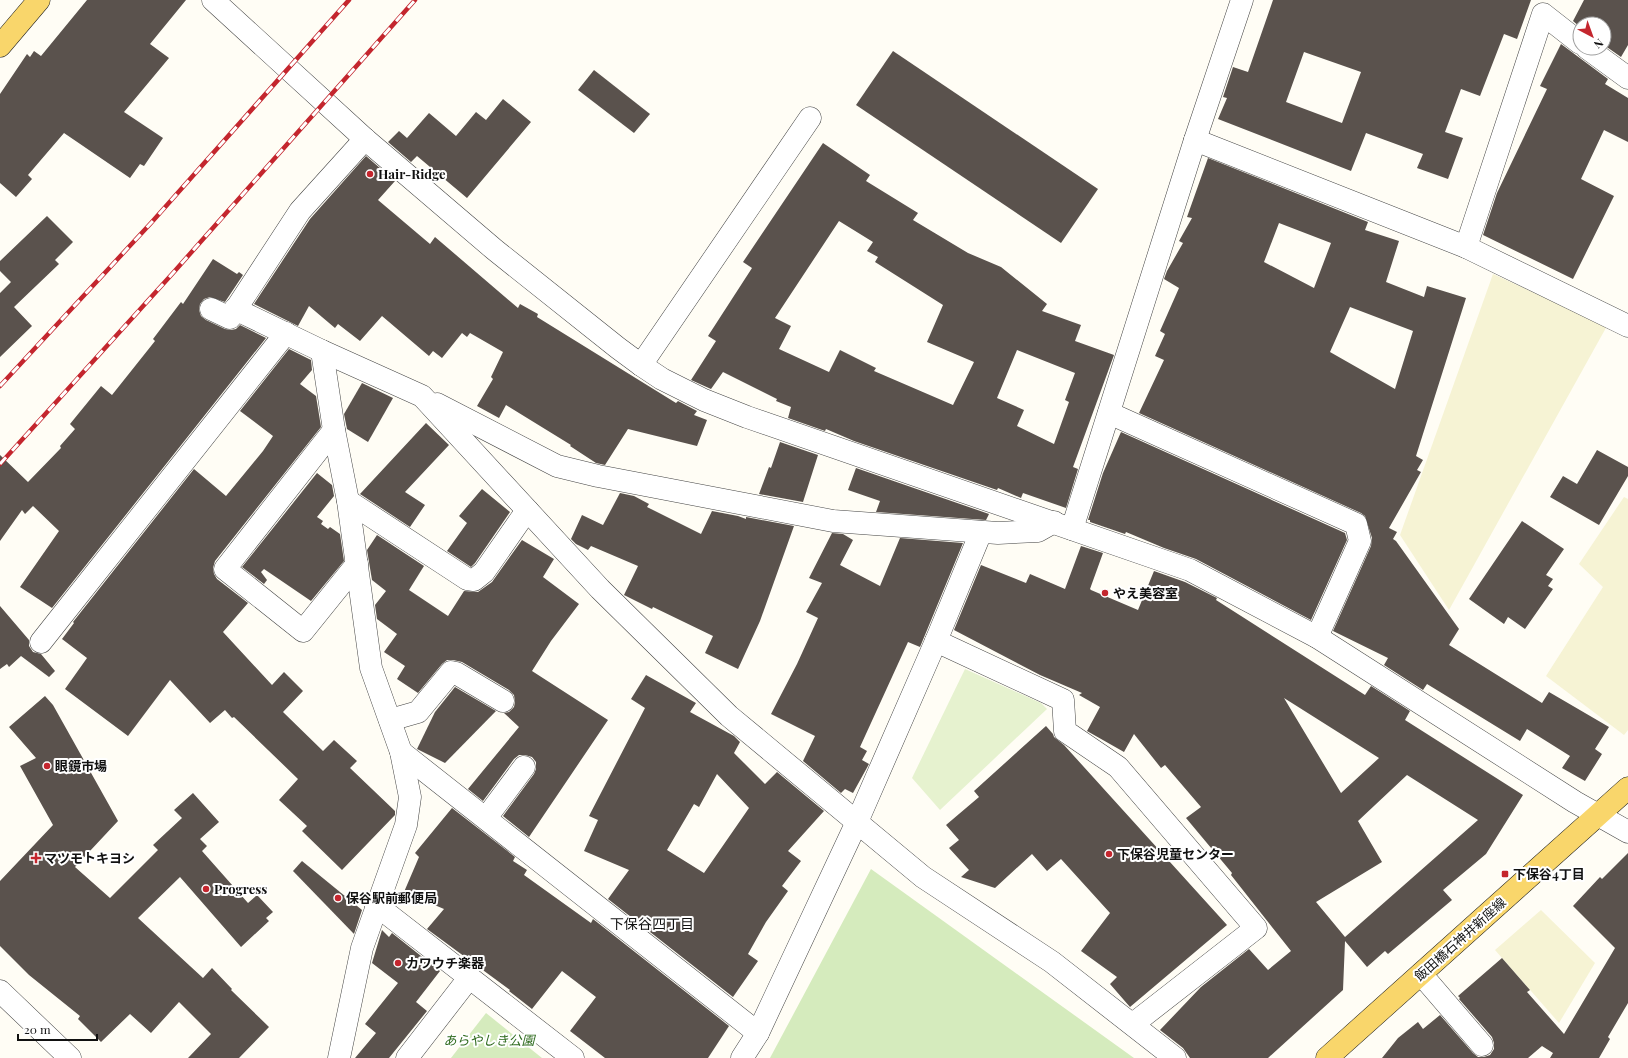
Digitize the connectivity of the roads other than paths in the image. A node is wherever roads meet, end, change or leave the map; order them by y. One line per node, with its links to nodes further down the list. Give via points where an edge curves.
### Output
1 (39, 0): 5 (main road)
2 (213, 0): 9 (street)
3 (1242, 0): 10 (street)
4 (1572, 37): 11 (street, via 1543,14)
5 (0, 46)
6 (1598, 56): 7 (street)
7 (1628, 78)
8 (810, 118): 17 (street)
9 (365, 138): 13 (street, via 300,211); 17 (street, via 495,250)
10 (1195, 140): 11 (street); 19 (street)
11 (1466, 247): 14 (street)
12 (211, 309): 13 (street, via 230,318)
13 (238, 311): 15 (street)
14 (1628, 326)
15 (286, 332): 16 (street); 28 (street)
16 (322, 351): 18 (street); 20 (street)
17 (641, 365): 23 (street, via 662,379 704,400)
18 (422, 396): 22 (street); 24 (street, via 557,466 584,473 833,521)
19 (1109, 413): 23 (street); 26 (street, via 1356,524 1360,541)
20 (334, 430): 21 (street); 25 (street, via 225,569 303,631)
21 (348, 502): 22 (street, via 467,579 474,580 484,572); 25 (street)
22 (528, 511): 36 (street, via 600,589 729,716)
23 (1063, 526): 24 (street, via 1038,531); 26 (street, via 1190,570)
24 (981, 532): 27 (street)
25 (357, 564): 30 (street, via 371,668)
26 (1317, 637): 34 (street)
27 (936, 641): 36 (street); 42 (street, via 1062,700 1065,731 1118,767 1256,928)
28 (41, 642)
29 (503, 701): 30 (street, via 456,673 450,672 418,712)
30 (390, 720): 31 (street)
31 (401, 752): 35 (street); 38 (street, via 410,797 406,825)
32 (524, 767): 35 (street)
33 (1628, 788): 34 (main road, 飯田橋石神井新座線)
34 (1598, 815): 37 (street); 39 (main road, 飯田橋石神井新座線)
35 (486, 818): 43 (street)
36 (857, 822): 42 (street, via 924,877 1052,962); 43 (street)
37 (1628, 832)
38 (376, 905): 40 (street); 46 (street, via 362,948)
39 (1421, 974): 44 (street); 51 (main road, 飯田橋石神井新座線)
40 (469, 978): 47 (street); 48 (street)
41 (0, 991): 45 (street)
42 (1133, 1024): 50 (street)
43 (758, 1033): 49 (street)
44 (1482, 1045)
45 (70, 1058)
46 (339, 1058)
47 (407, 1058)
48 (573, 1058)
49 (742, 1058)
50 (1175, 1058)
51 (1327, 1058)

